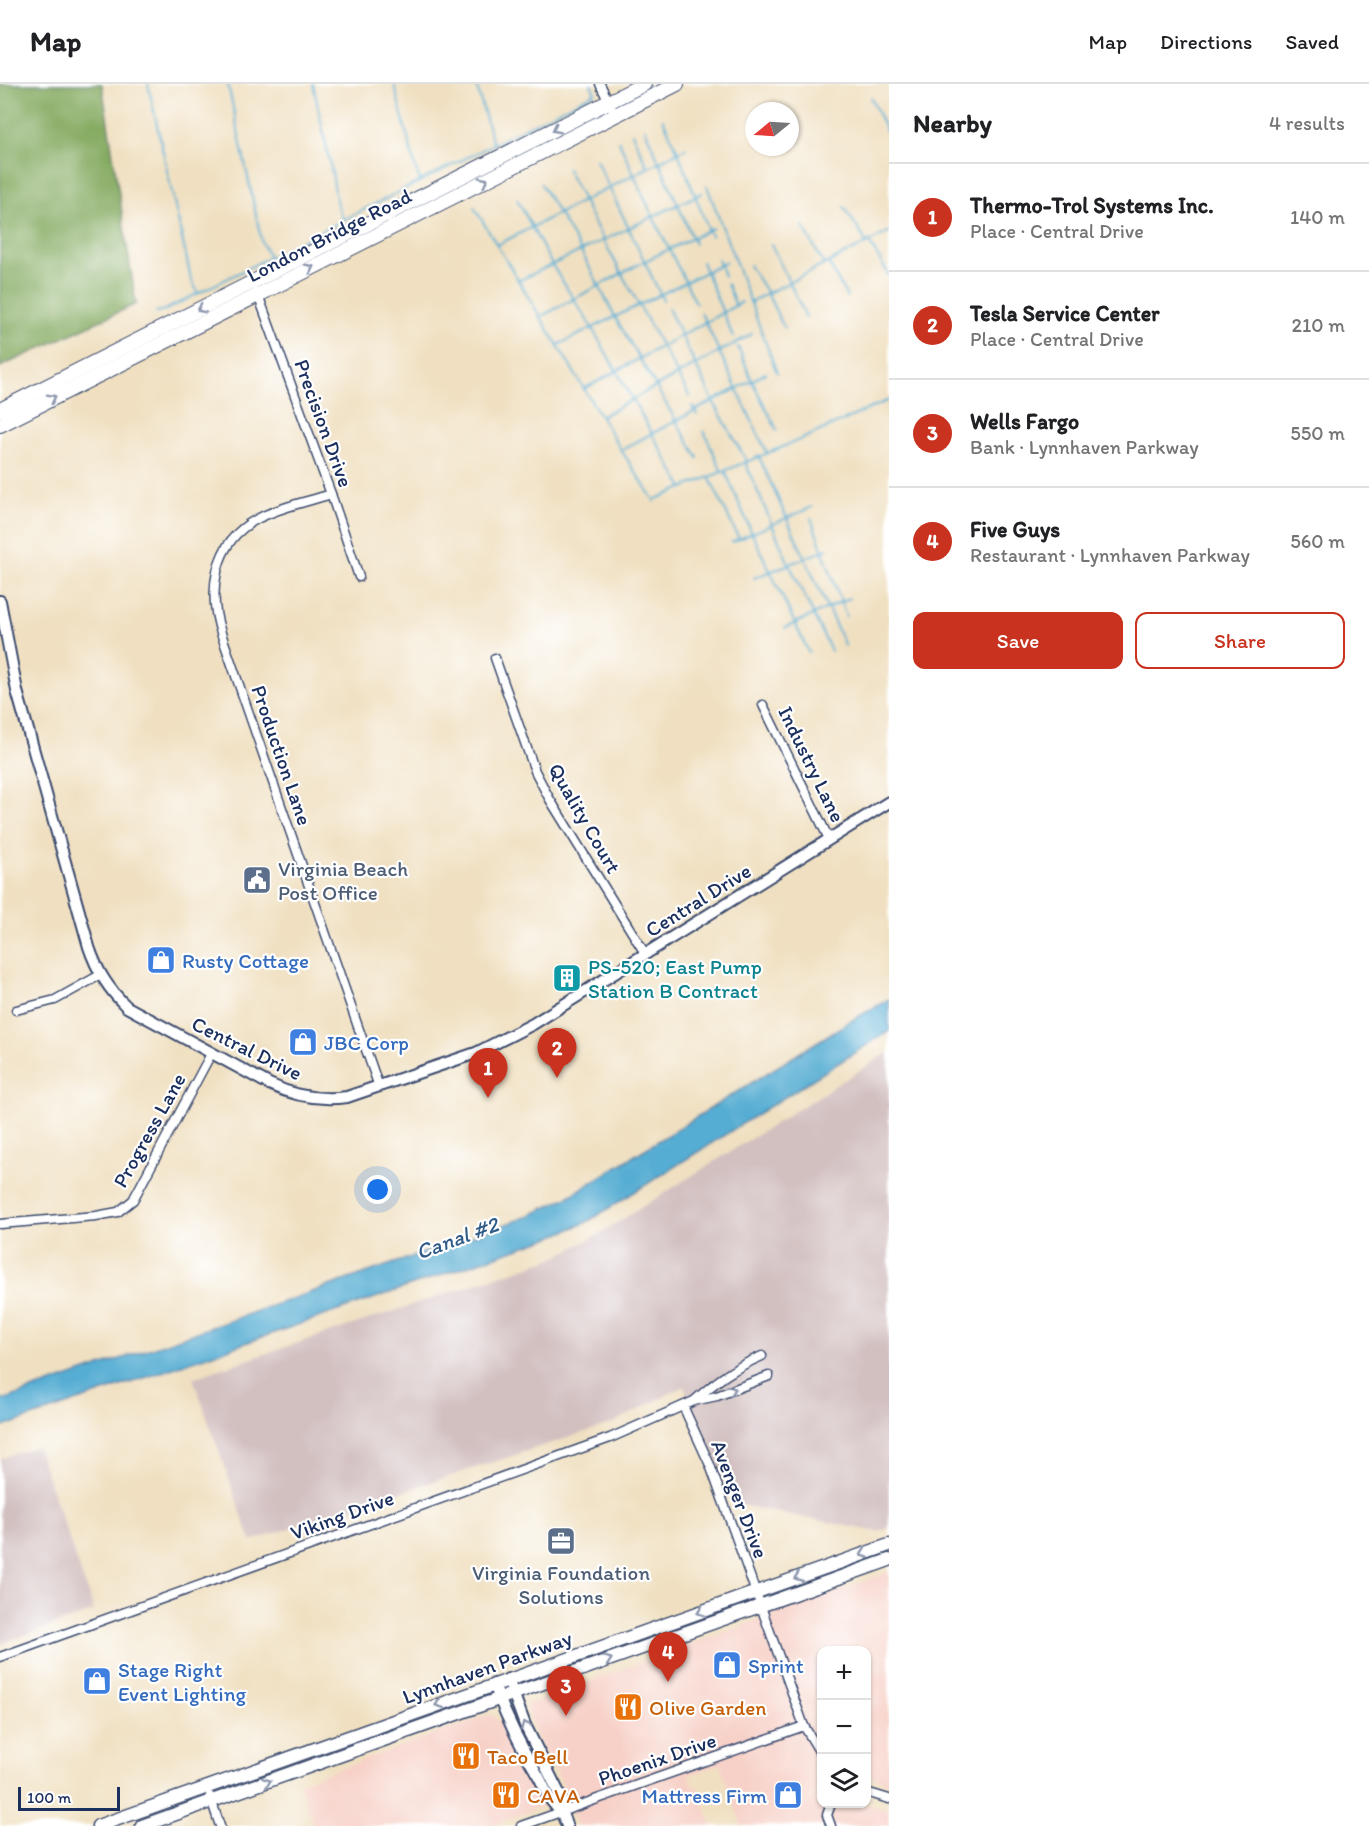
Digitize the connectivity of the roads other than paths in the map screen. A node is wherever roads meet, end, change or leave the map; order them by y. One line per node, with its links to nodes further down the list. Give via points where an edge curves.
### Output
1 (600, 84): 4 (street)
2 (645, 84): 4 (main road, London Bridge Road)
3 (677, 84): 4 (main road, London Bridge Road)
4 (612, 108): 5 (main road, London Bridge Road)
5 (255, 288): 6 (main road, London Bridge Road, one-way to 6); 7 (main road, London Bridge Road, one-way to 5); 8 (street, Precision Drive)
6 (0, 410)
7 (0, 425)
8 (331, 494): 9 (street, Precision Drive); 19 (street, Production Lane, via 260,518 241,530 221,558 215,579 215,616)
9 (359, 577)
10 (0, 601): 16 (street, Central Drive, via 18,696)
11 (495, 658): 15 (street, Quality Court, via 535,771)
12 (763, 705): 14 (street, Industry Lane)
13 (889, 802): 14 (street, Central Drive)
14 (829, 839): 15 (street, Central Drive)
15 (646, 955): 19 (street, Central Drive, via 506,1039)
16 (100, 975): 17 (street, via 55,1000); 18 (street, Central Drive, via 127,1007)
17 (16, 1010)
18 (212, 1052): 19 (street, Central Drive, via 285,1092 304,1097 331,1099); 20 (street, Progress Lane, via 133,1200 118,1212 96,1216)
19 (378, 1088)
20 (0, 1224)
21 (762, 1356): 23 (street, Viking Drive, via 719,1378)
22 (769, 1376): 23 (street, Viking Drive, one-way to 22)
23 (694, 1401): 24 (street, Viking Drive)
24 (683, 1407): 27 (street, Avenger Drive, via 710,1465); 29 (street, Viking Drive, via 610,1438)
25 (889, 1545): 27 (main road, Lynnhaven Parkway, one-way to 27)
26 (889, 1560): 28 (main road, Lynnhaven Parkway)
27 (756, 1592): 28 (street, Avenger Drive); 30 (main road, Lynnhaven Parkway, one-way to 30)
28 (761, 1605): 32 (main road, Lynnhaven Parkway, one-way to 28); 34 (street, Avenger Drive)
29 (0, 1657)
30 (508, 1679): 31 (main road, Lynnhaven Parkway); 32 (street)
31 (494, 1684): 33 (street); 36 (main road, Lynnhaven Parkway, one-way to 36)
32 (513, 1694): 33 (main road, Lynnhaven Parkway); 41 (street, one-way to 32, via 561,1797)
33 (499, 1699): 39 (main road, Lynnhaven Parkway, one-way to 33); 41 (street, via 550,1802)
34 (804, 1726): 35 (street, Avenger Drive); 41 (street, Phoenix Drive)
35 (821, 1754)
36 (207, 1787): 39 (street); 42 (main road, Lynnhaven Parkway)
37 (871, 1793): 38 (street)
38 (889, 1799)
39 (212, 1801): 43 (main road, Lynnhaven Parkway); 44 (street)
40 (829, 1808): 47 (street)
41 (561, 1811): 45 (street, Phoenix Drive); 46 (street)
42 (98, 1826)
43 (142, 1826)
44 (220, 1826)
45 (521, 1826)
46 (567, 1826)
47 (831, 1826)

